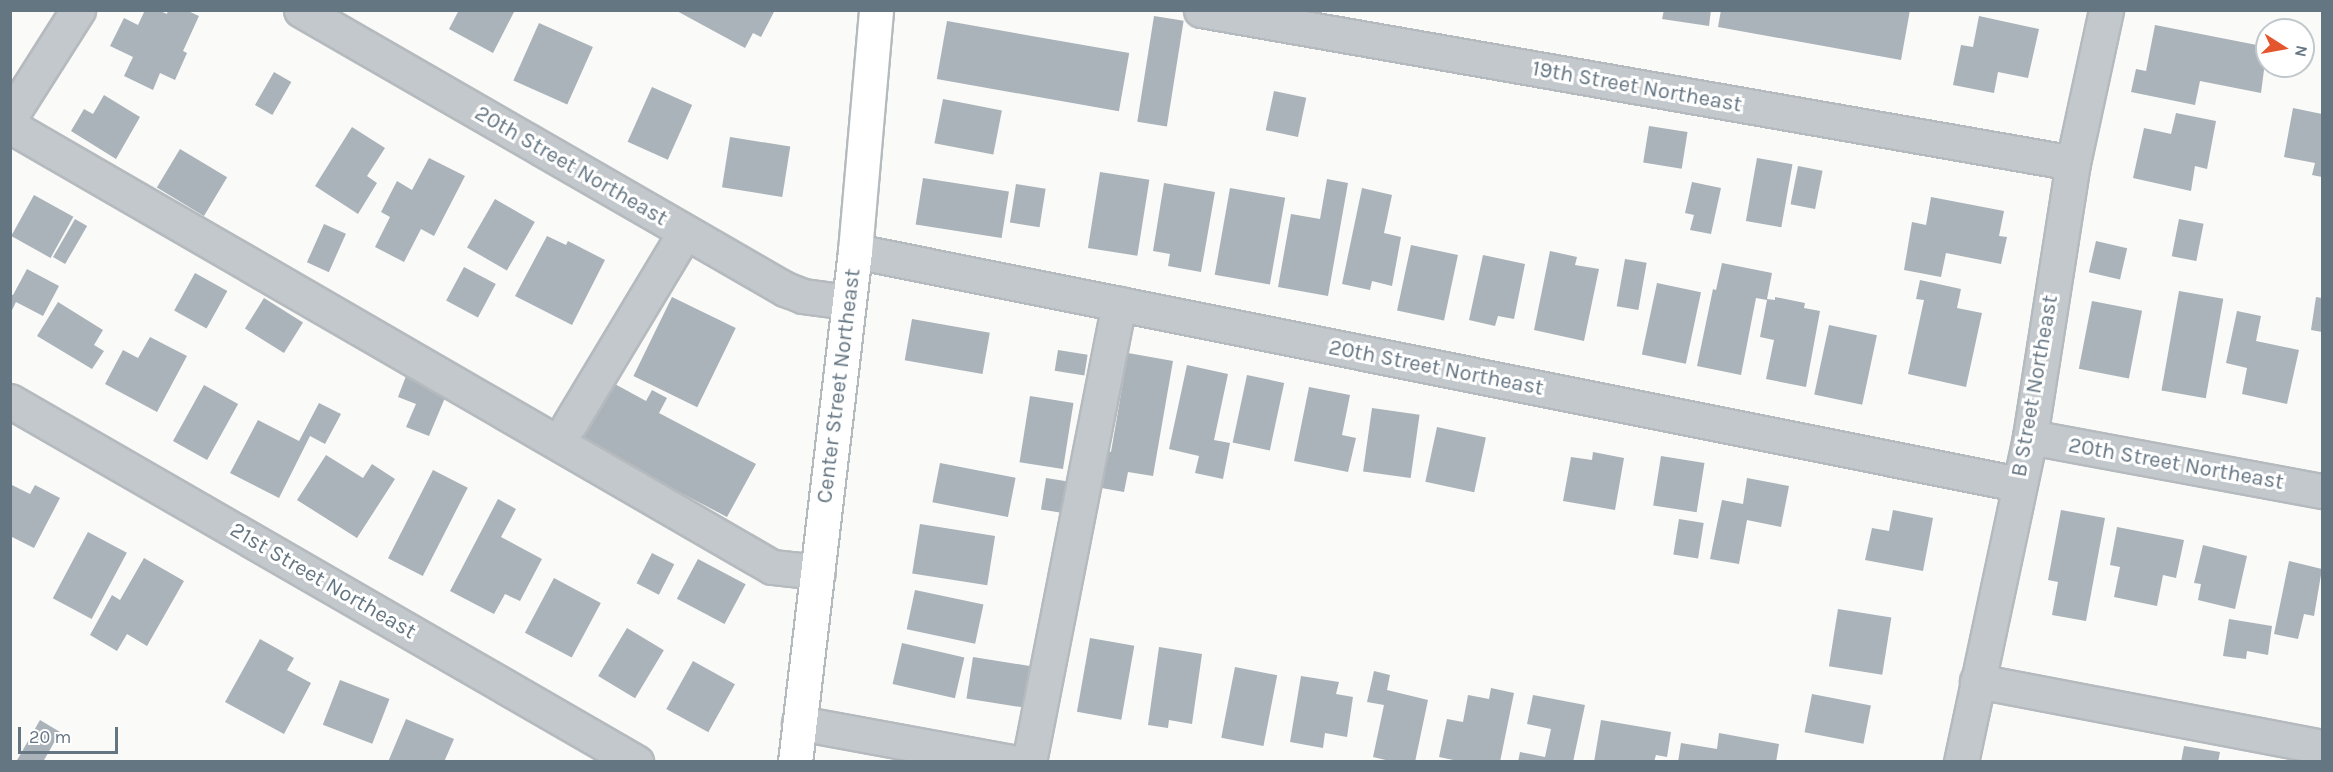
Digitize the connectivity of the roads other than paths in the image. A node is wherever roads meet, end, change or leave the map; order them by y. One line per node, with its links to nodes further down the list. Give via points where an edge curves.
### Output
1 (78, 10): 6 (street)
2 (301, 10): 9 (street, 20th Street Northeast)
3 (876, 10): 10 (main road, Center Street Northeast)
4 (2106, 10): 8 (street, B Street Northeast)
5 (1207, 11): 8 (street, 19th Street Northeast)
6 (10, 117)
7 (10, 126): 18 (street, via 772,567)
8 (2073, 163): 15 (street, B Street Northeast)
9 (685, 232): 11 (street, 20th Street Northeast, via 785,289 803,296); 14 (street)
10 (855, 251): 11 (main road, Center Street Northeast); 12 (street, 20th Street Northeast)
11 (848, 302): 18 (main road, Center Street Northeast)
12 (1119, 304): 16 (street, 20th Street Northeast); 25 (street)
13 (10, 401): 22 (street, 21st Street Northeast)
14 (569, 425)
15 (2030, 437): 16 (street, B Street Northeast); 17 (street, 20th Street Northeast)
16 (2018, 484): 19 (street, B Street Northeast)
17 (2322, 491)
18 (818, 572): 20 (main road, Center Street Northeast)
19 (1977, 681): 21 (street); 26 (street, B Street Northeast)
20 (799, 723): 23 (main road, Center Street Northeast); 24 (street)
21 (2322, 747)
22 (636, 762)
23 (795, 762)
24 (1011, 762)
25 (1029, 762)
26 (1961, 762)

